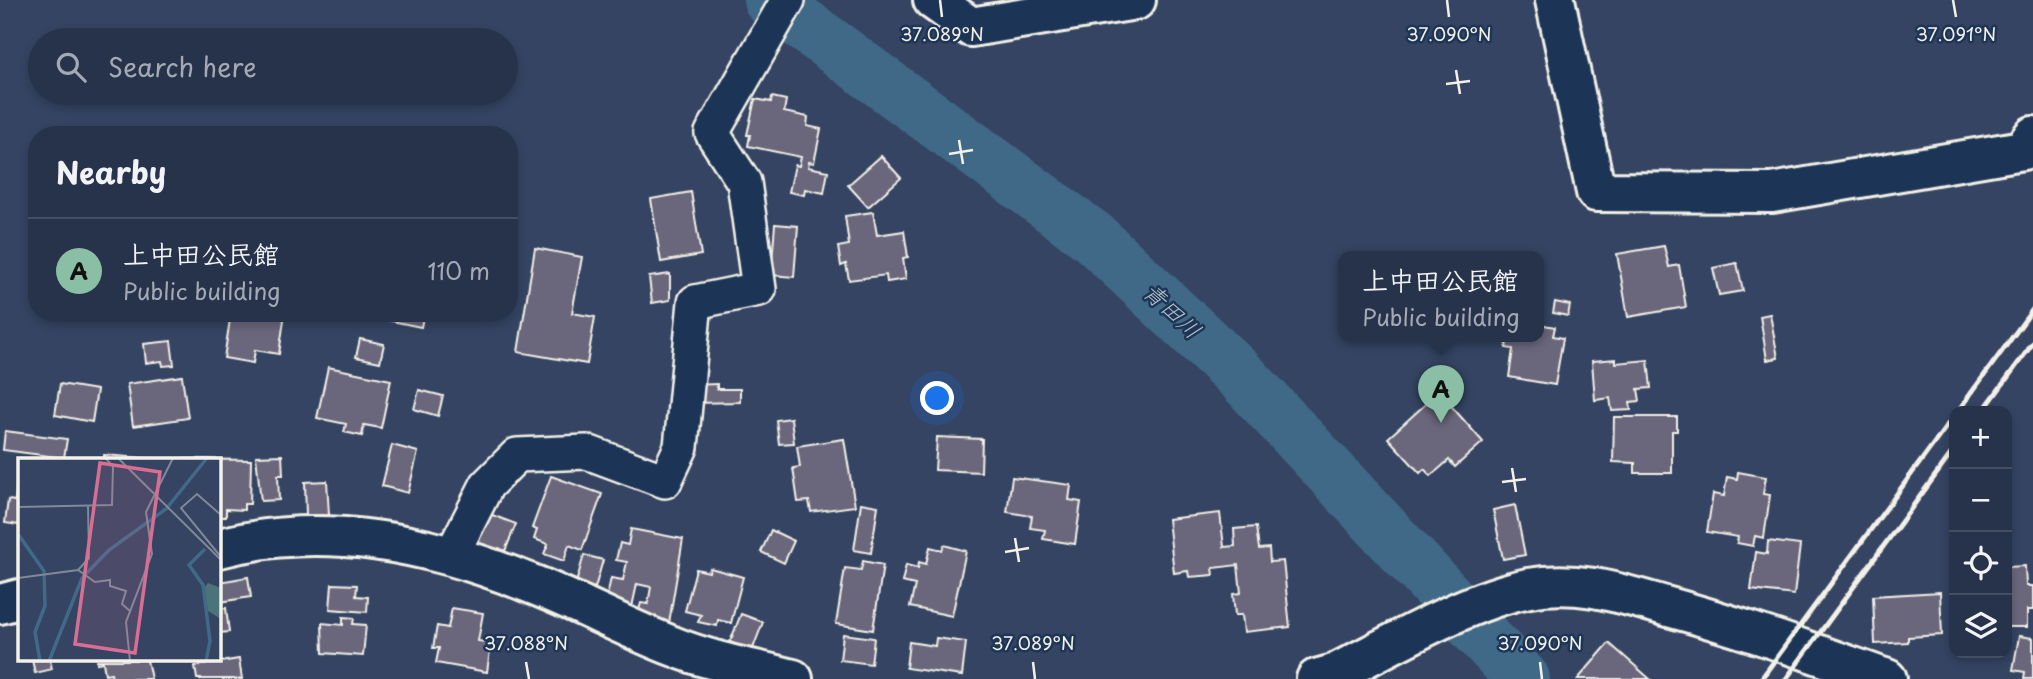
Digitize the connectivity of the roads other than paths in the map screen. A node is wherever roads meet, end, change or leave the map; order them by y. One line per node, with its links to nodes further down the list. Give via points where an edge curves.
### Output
1 (788, 0): 7 (street, via 712,134 744,182 760,289 695,302 681,447 665,481 587,452 517,455 487,485)
2 (933, 0): 3 (street, via 971,27)
3 (1136, 0)
4 (1555, 0): 5 (street, via 1595,192 1772,193 2023,150)
5 (2033, 136)
6 (220, 548): 7 (street, via 323,534 387,541)
7 (452, 556): 10 (street, via 529,583 677,648)
8 (18, 599): 9 (street)
9 (0, 604)
10 (793, 679)
11 (1316, 679): 12 (street, via 1478,605 1526,589 1572,584 1718,620)
12 (1887, 679)

